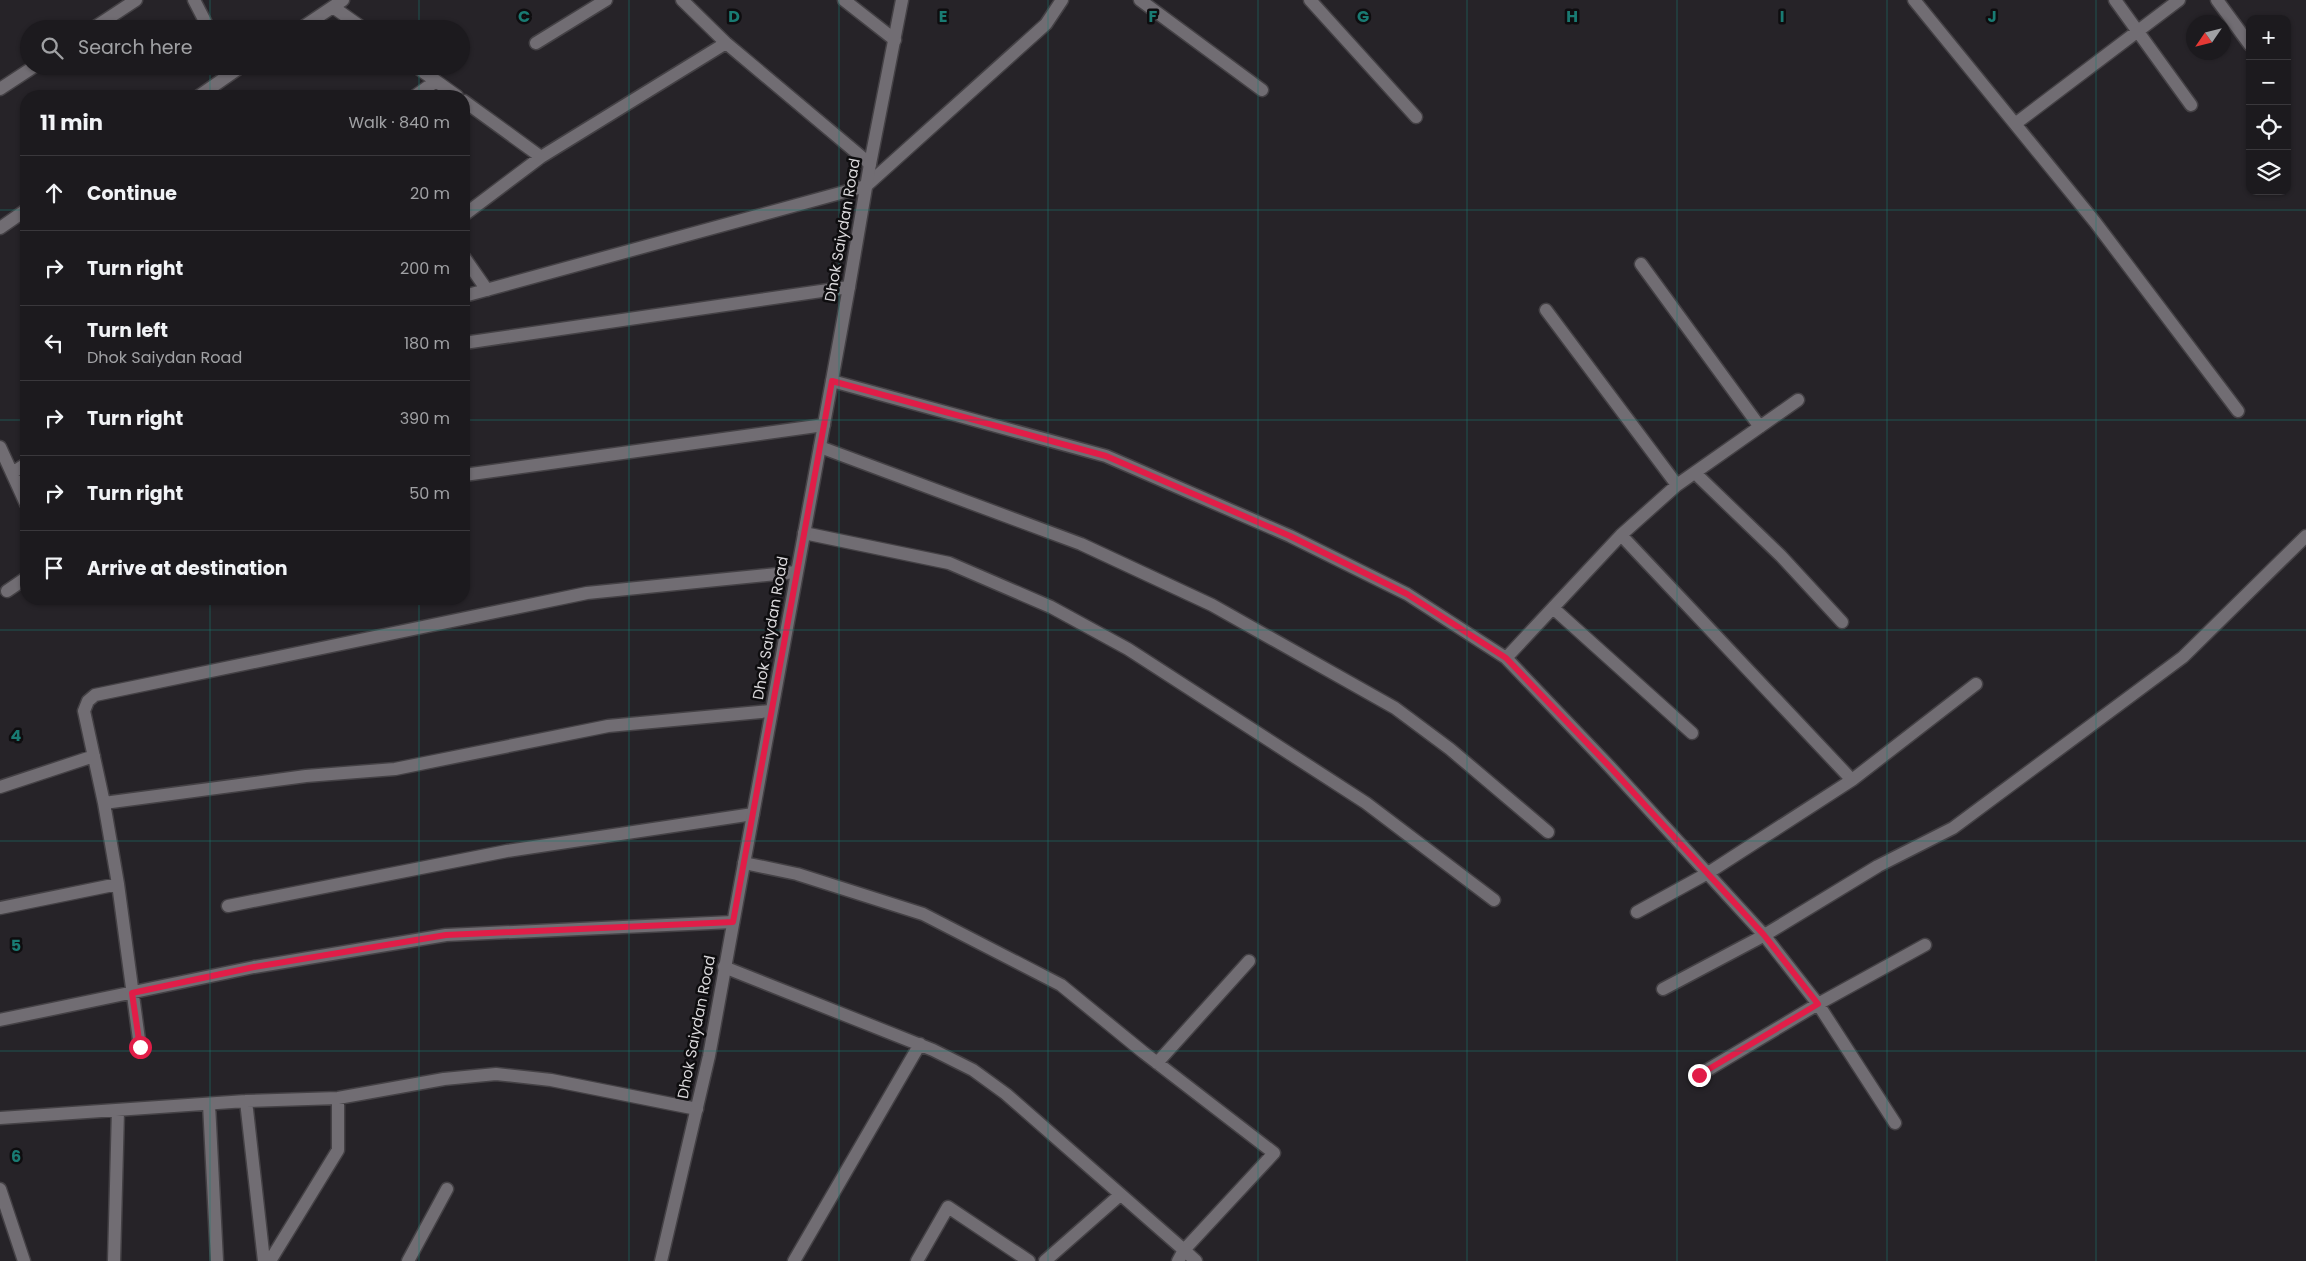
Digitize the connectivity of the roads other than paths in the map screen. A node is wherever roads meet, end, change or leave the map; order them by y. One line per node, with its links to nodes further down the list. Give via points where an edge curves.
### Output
1 (136, 0): 15 (street)
2 (194, 0): 16 (street)
3 (606, 0): 22 (street)
4 (682, 0): 23 (street)
5 (844, 0): 20 (street)
6 (902, 0): 20 (street, Dhok Saiydan Road)
7 (1062, 0): 39 (street, via 1046,24)
8 (1140, 0): 32 (street)
9 (1310, 0): 35 (street)
10 (1914, 0): 36 (street)
11 (2115, 0): 19 (street)
12 (2179, 0): 19 (street)
13 (2217, 0): 21 (street)
14 (338, 3): 17 (street); 18 (street)
15 (106, 20)
16 (204, 20)
17 (313, 20)
18 (355, 20)
19 (2137, 31): 34 (street); 36 (street)
20 (894, 40): 38 (street, Dhok Saiydan Road)
21 (2246, 40)
22 (536, 43)
23 (726, 43): 37 (street); 38 (street)
24 (21, 75): 28 (street)
25 (225, 75): 29 (street)
26 (428, 75): 27 (street)
27 (436, 81): 30 (street); 31 (street)
28 (0, 89)
29 (206, 90)
30 (423, 90)
31 (449, 90)
32 (1262, 90)
33 (470, 105): 37 (street)
34 (2191, 105)
35 (1416, 117)
36 (2015, 124): 52 (street, via 2095,222)
37 (541, 157): 40 (street)
38 (870, 164): 39 (street, Dhok Saiydan Road)
39 (866, 186): 45 (street, Dhok Saiydan Road); 46 (street)
40 (470, 210)
41 (20, 214): 42 (street)
42 (0, 228)
43 (1641, 264): 54 (street)
44 (470, 265): 46 (street)
45 (849, 287): 49 (street); 50 (street, Dhok Saiydan Road)
46 (487, 290): 47 (street)
47 (470, 294)
48 (1546, 310): 61 (street)
49 (470, 342)
50 (832, 381): 53 (street, Dhok Saiydan Road); 71 (street, via 1106,456 1290,536 1407,594)
51 (1798, 400): 54 (street)
52 (2238, 411)
53 (824, 425): 56 (street, Dhok Saiydan Road); 60 (street)
54 (1760, 427): 59 (street)
55 (0, 447): 58 (street)
56 (820, 447): 63 (street, Dhok Saiydan Road); 80 (street, via 1080,544 1212,605 1395,708 1450,749)
57 (20, 468): 58 (street)
58 (12, 473): 62 (street)
59 (1695, 473): 61 (street); 70 (street, via 1781,556)
60 (470, 474)
61 (1678, 485): 64 (street)
62 (20, 491)
63 (804, 533): 66 (street, Dhok Saiydan Road); 84 (street, via 949,563 1051,607 1128,649 1366,804)
64 (1621, 535): 69 (street); 76 (street)
65 (2306, 536): 89 (street, via 2183,657 1953,828 1878,866)
66 (796, 572): 73 (street, Dhok Saiydan Road); 75 (street, via 587,593 95,695 84,711)
67 (20, 582): 68 (street)
68 (7, 591)
69 (1553, 608): 71 (street); 74 (street)
70 (1842, 622)
71 (1506, 658): 82 (street)
72 (1976, 684): 76 (street)
73 (771, 711): 78 (street, via 608,726 395,769 306,776); 79 (street, Dhok Saiydan Road)
74 (1692, 733)
75 (94, 756): 77 (street); 78 (street)
76 (1852, 780): 82 (street)
77 (0, 787)
78 (104, 803): 83 (street)
79 (753, 814): 81 (street, Dhok Saiydan Road); 85 (street, via 507,851)
80 (1548, 832)
81 (744, 863): 88 (street, Dhok Saiydan Road); 99 (street, via 797,874 923,914 1061,985)
82 (1708, 874): 87 (street); 89 (street)
83 (118, 884): 86 (street); 94 (street)
84 (1494, 900)
85 (228, 906)
86 (0, 908)
87 (1637, 912)
88 (733, 922): 92 (street, Dhok Saiydan Road); 94 (street, via 446,935 254,967)
89 (1764, 935): 93 (street); 95 (street)
90 (1925, 945): 95 (street)
91 (1249, 961): 99 (street)
92 (724, 968): 97 (street); 104 (street, Dhok Saiydan Road)
93 (1664, 989)
94 (132, 993): 96 (street); 98 (street)
95 (1818, 1004): 100 (street); 107 (street)
96 (0, 1020)
97 (920, 1044): 110 (street, via 973,1070 1006,1094); 119 (street)
98 (140, 1047)
99 (1157, 1063): 111 (street, via 1274,1153)
100 (1699, 1075)
101 (338, 1098): 102 (street); 104 (street, via 444,1079 496,1074 551,1080); 116 (street, via 338,1150)
102 (246, 1101): 103 (street); 115 (street)
103 (209, 1104): 105 (street); 114 (street)
104 (697, 1109): 118 (street, Dhok Saiydan Road)
105 (118, 1110): 106 (street); 113 (street)
106 (0, 1118)
107 (1894, 1123)
108 (0, 1189): 112 (street)
109 (447, 1189): 117 (street)
110 (1120, 1194): 111 (street); 122 (street)
111 (1181, 1256): 123 (street)
112 (24, 1261)
113 (114, 1261)
114 (217, 1261)
115 (264, 1261)
116 (270, 1261)
117 (408, 1261)
118 (661, 1261)
119 (794, 1261)
120 (917, 1261): 121 (street, via 948,1207)
121 (1029, 1261)
122 (1045, 1261)
123 (1196, 1261)

